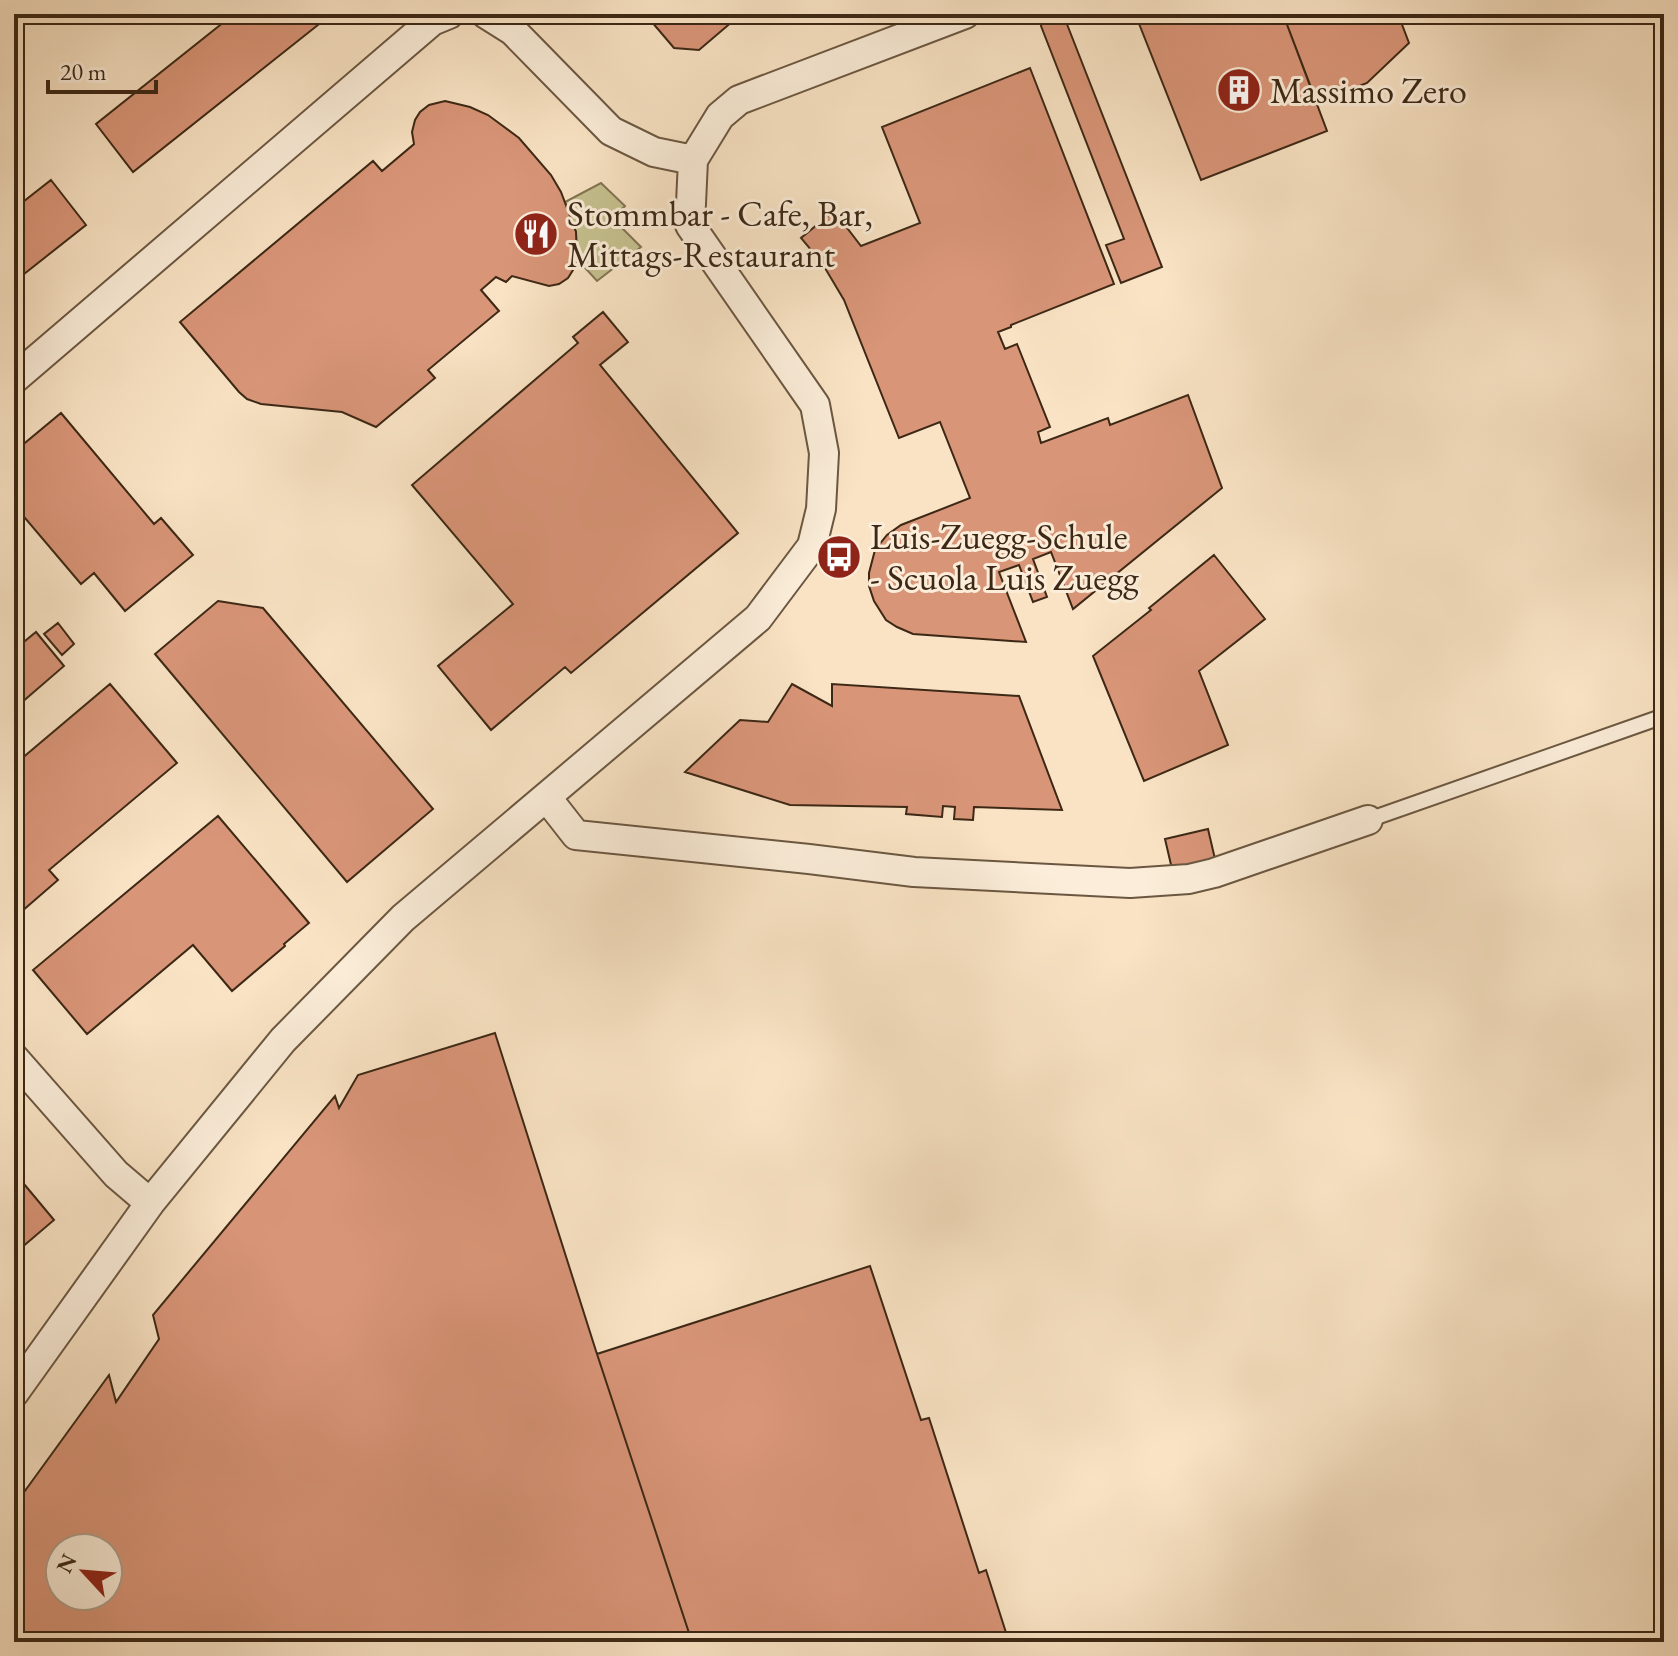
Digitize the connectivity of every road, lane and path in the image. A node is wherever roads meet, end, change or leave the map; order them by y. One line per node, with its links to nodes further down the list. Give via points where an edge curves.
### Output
1 (449, 14): 5 (street, via 432,21)
2 (486, 14): 4 (street, via 513,31 611,131 654,152)
3 (965, 14): 4 (street, via 739,100 720,116)
4 (693, 160): 7 (street, via 690,225 815,405 824,453 821,509 812,546 758,618)
5 (14, 379)
6 (1664, 716): 8 (lane)
7 (547, 798): 8 (street, via 576,835 914,872 1130,883 1214,873); 10 (street, via 403,918 283,1040)
8 (1368, 820)
9 (14, 1058): 10 (street, via 116,1174)
10 (150, 1203): 11 (street)
11 (14, 1393)

